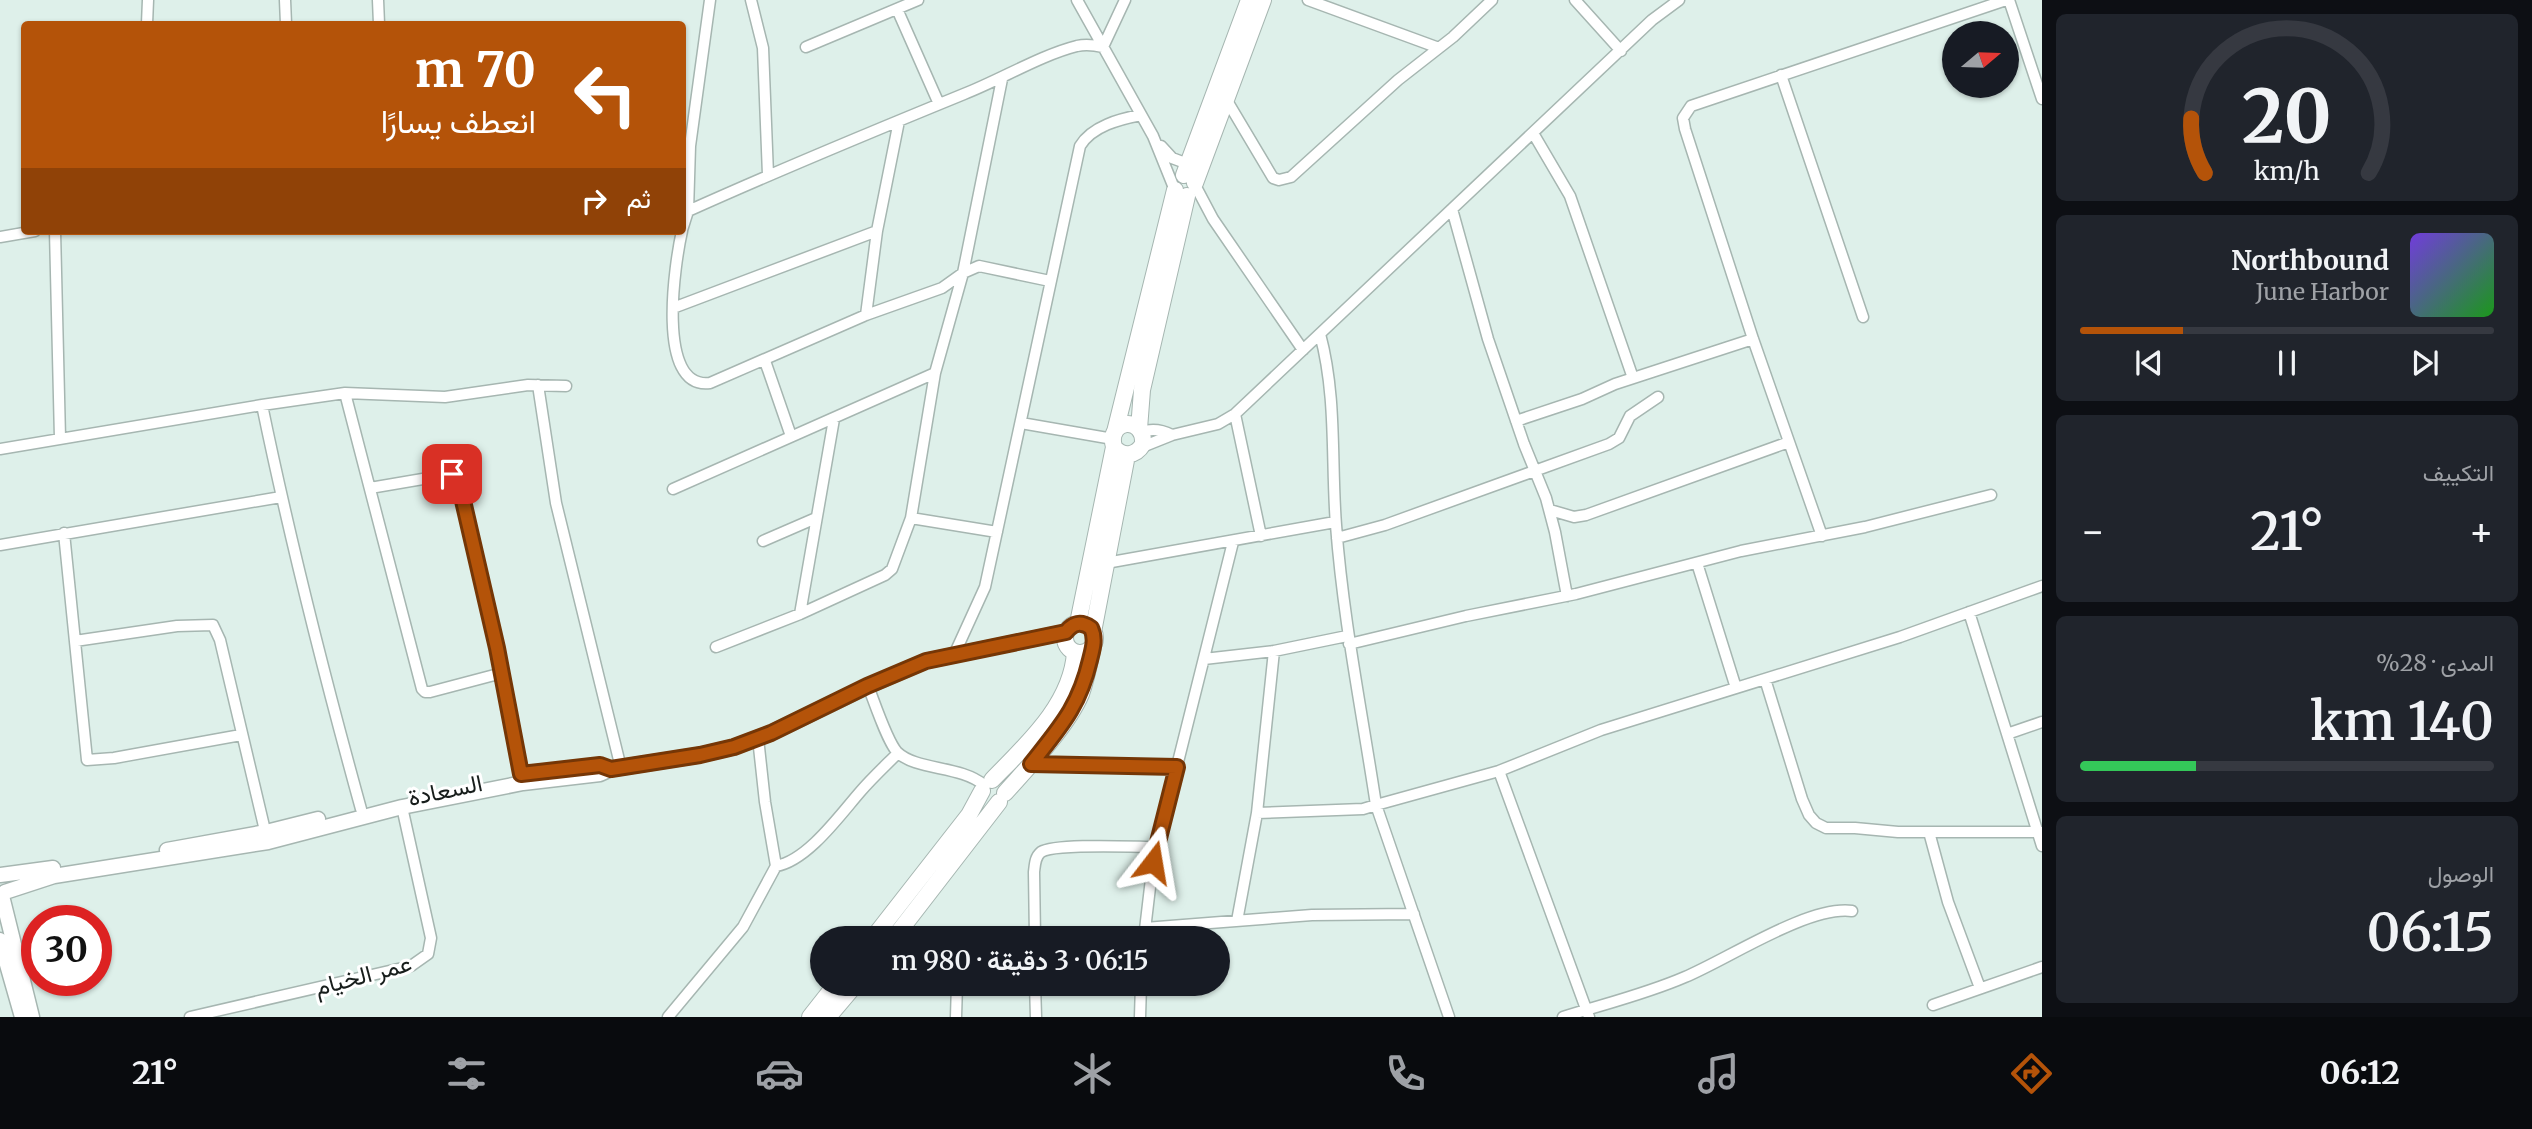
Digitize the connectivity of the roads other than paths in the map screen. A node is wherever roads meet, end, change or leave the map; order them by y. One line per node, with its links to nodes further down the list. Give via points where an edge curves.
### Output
1 (148, 0): 17 (street)
2 (285, 0): 18 (street)
3 (378, 0): 19 (street)
4 (710, 0): 36 (street, via 690,146)
5 (751, 0): 33 (street, via 763,48)
6 (918, 0): 16 (street)
7 (1077, 0): 21 (street)
8 (1125, 0): 21 (street)
9 (1249, 0): 34 (main road)
10 (1263, 0): 26 (main road)
11 (1308, 0): 22 (street)
12 (1492, 0): 22 (street)
13 (1575, 0): 23 (street)
14 (1679, 0): 23 (street)
15 (2007, 0): 24 (street); 27 (street)
16 (897, 9): 20 (street); 28 (street)
17 (147, 21)
18 (286, 21)
19 (379, 21)
20 (807, 47)
21 (1103, 47): 25 (street, via 1078,46); 29 (street)
22 (1439, 48): 26 (street, via 1285,179 1273,178 1267,171)
23 (1621, 51): 31 (street)
24 (1781, 75): 47 (street); 49 (street, via 1691,106 1683,118)
25 (1002, 79): 28 (street); 43 (street)
26 (1226, 99): 34 (main road)
27 (2042, 99)
28 (940, 104): 30 (street)
29 (1141, 115): 32 (street); 44 (street, via 1095,130 1080,146)
30 (899, 121): 33 (street); 38 (street)
31 (1533, 133): 35 (street); 53 (street, via 1570,196)
32 (1153, 136): 34 (street); 34 (street)
33 (768, 175): 36 (street)
34 (1186, 184): 50 (street, via 1199,209 1213,219); 65 (main road); 65 (main road)
35 (1452, 209): 48 (street); 61 (street)
36 (688, 211): 37 (street)
37 (686, 218)
38 (877, 231): 45 (street); 46 (street)
39 (21, 233): 42 (street)
40 (55, 235): 64 (street)
41 (681, 235): 45 (street)
42 (0, 237)
43 (964, 273): 44 (street, via 979,266); 46 (street, via 942,288); 52 (street)
44 (1050, 281): 62 (street)
45 (673, 308): 51 (street, via 671,329 677,354 692,380 710,383)
46 (866, 315): 51 (street)
47 (1863, 317)
48 (1320, 334): 50 (street); 76 (street, via 1330,385)
49 (1753, 339): 53 (street); 66 (street)
50 (1303, 350): 59 (street)
51 (765, 361): 63 (street)
52 (934, 373): 60 (street); 75 (street)
53 (1633, 378): 61 (street)
54 (538, 385): 55 (street); 56 (street, via 446,397); 110 (street, via 556,503)
55 (566, 386)
56 (345, 393): 58 (street); 69 (street)
57 (1658, 397): 68 (street, via 1630,416 1619,438)
58 (262, 405): 64 (street); 72 (street)
59 (1235, 414): 65 (street, via 1218,424); 79 (street)
60 (834, 419): 63 (street); 74 (street)
61 (1516, 421): 68 (street)
62 (1021, 423): 65 (street); 77 (street)
63 (791, 436): 70 (street)
64 (60, 438): 67 (street)
65 (1127, 440): 85 (main road); 92 (main road)
66 (1789, 442): 73 (street, via 1586,514 1574,517); 80 (street)
67 (0, 449)
68 (1535, 471): 73 (street); 81 (street)
69 (370, 488): 99 (street, via 425,692); 99 (street, via 456,474)
70 (673, 489)
71 (1991, 495): 80 (street)
72 (281, 497): 78 (street); 117 (street)
73 (1550, 510): 88 (street)
74 (816, 518): 82 (street); 90 (street)
75 (911, 518): 77 (street); 90 (street, via 885,575)
76 (1335, 522): 79 (street); 81 (street)
77 (997, 532): 97 (street, via 985,587)
78 (64, 533): 84 (street); 93 (street)
79 (1261, 536): 83 (street)
80 (1822, 536): 86 (street)
81 (1337, 538): 94 (street)
82 (763, 541)
83 (1233, 542): 85 (street); 98 (street)
84 (0, 545)
85 (1107, 563): 91 (main road)
86 (1697, 563): 88 (street); 102 (street)
87 (2042, 586): 89 (street)
88 (1567, 596): 94 (street)
89 (1969, 612): 100 (street); 104 (street)
90 (800, 614): 95 (street)
91 (1094, 636): 92 (main road, via 1087,625); 92 (main road, via 1089,649 1080,653); 108 (main road, via 1080,696)
92 (1071, 637): 97 (street, via 1039,638); 113 (main road, via 1074,666 1064,694)
93 (75, 640): 105 (street, via 214,625); 105 (street, via 87,760)
94 (1348, 640): 96 (street); 115 (street)
95 (716, 647)
96 (1275, 651): 98 (street); 118 (street)
97 (954, 655): 101 (street, via 926,661)
98 (1204, 659): 109 (street)
99 (502, 673): 112 (street)
100 (1765, 679): 102 (street); 119 (street, via 1802,799 1816,823 1826,828)
101 (867, 686): 106 (street); 107 (street)
102 (1736, 688): 111 (street, via 1601,730)
103 (2042, 722): 104 (street)
104 (2007, 734): 120 (street)
105 (241, 736): 121 (street)
106 (758, 738): 110 (street, via 700,755); 124 (street)
107 (898, 752): 113 (street, via 973,776); 124 (street, via 816,840 788,863)
108 (1031, 764): 109 (street); 114 (main road)
109 (1177, 767): 123 (street)
110 (616, 769): 112 (street, السعادة, via 600,765); 116 (street, السعادة)
111 (1499, 771): 115 (street); 144 (street)
112 (521, 774): 117 (street, السعادة)
113 (986, 785): 114 (main road, via 985,800 992,803); 130 (main road, via 969,815)
114 (1002, 798): 131 (main road)
115 (1376, 805): 118 (street); 128 (street)
116 (402, 807): 121 (street, السعادة); 147 (street, عمر الخيام, via 431,938 428,954 411,966)
117 (361, 809): 121 (street, السعادة)
118 (1257, 813): 129 (street)
119 (1930, 832): 120 (street); 137 (street, via 1948,902)
120 (2040, 832): 122 (street)
121 (267, 837): 125 (street, السعادة); 126 (street, السعادة, via 54,876)
122 (2042, 846)
123 (1157, 847): 132 (street, via 1067,848 1039,853 1034,872); 133 (street)
124 (776, 866): 148 (street, via 743,927)
125 (0, 875): 126 (street, via 6,881)
126 (2, 895): 146 (street)
127 (1852, 911): 144 (street, via 1809,917 1684,978)
128 (1414, 914): 129 (street); 154 (street)
129 (1237, 921): 134 (street)
130 (882, 926)
131 (903, 926)
132 (1035, 926)
133 (1145, 926)
134 (1198, 926)
135 (0, 940): 145 (street)
136 (2042, 967): 137 (street)
137 (1980, 988): 143 (street)
138 (827, 996): 149 (main road)
139 (846, 996): 150 (main road)
140 (957, 996): 151 (street)
141 (1035, 996): 152 (street)
142 (1141, 996): 153 (street)
143 (1933, 1005)
144 (1587, 1013): 155 (street)
145 (22, 1017)
146 (32, 1017)
147 (190, 1017)
148 (668, 1017)
149 (810, 1017)
150 (828, 1017)
151 (956, 1017)
152 (1036, 1017)
153 (1140, 1017)
154 (1449, 1017)
155 (1563, 1017)

